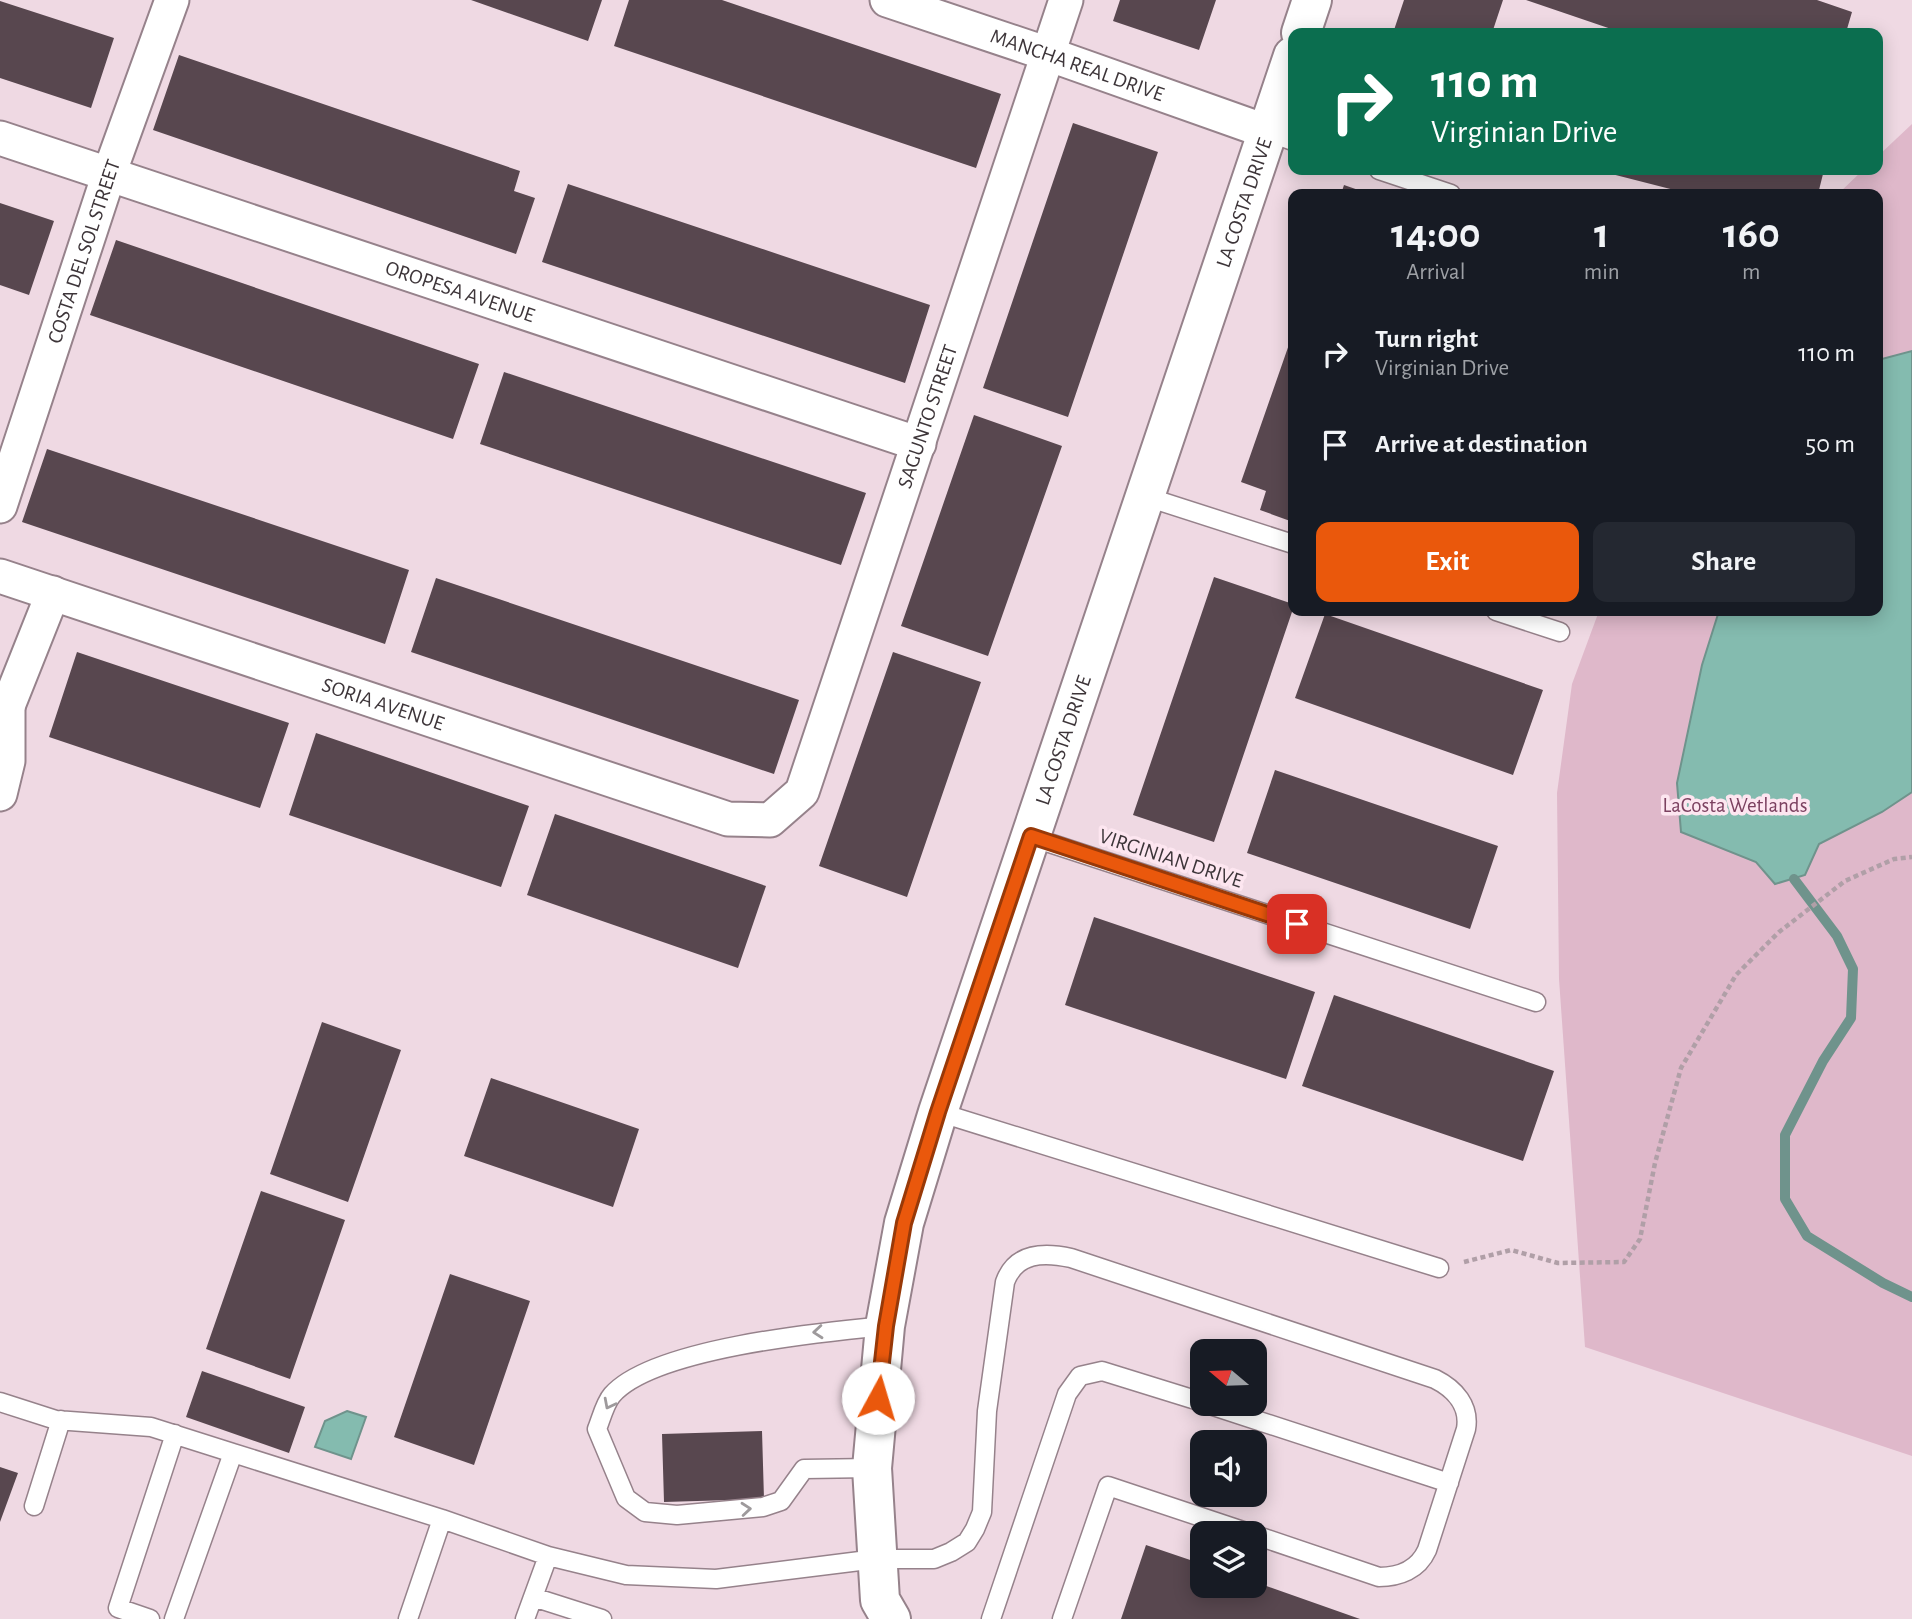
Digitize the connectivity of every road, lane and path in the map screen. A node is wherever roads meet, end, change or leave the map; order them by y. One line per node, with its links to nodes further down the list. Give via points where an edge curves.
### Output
1 (172, 0): 10 (street, COSTA DEL SOL STREET)
2 (887, 0): 6 (street, MANCHA REAL DRIVE)
3 (1066, 0): 6 (street, SAGUNTO STREET)
4 (1312, 0): 5 (street)
5 (1303, 28)
6 (1048, 54): 8 (street, MANCHA REAL DRIVE); 13 (street, SAGUNTO STREET)
7 (1288, 89): 8 (street, LA COSTA DRIVE)
8 (1281, 136): 14 (street, LA COSTA DRIVE)
9 (0, 138): 10 (street, OROPESA AVENUE)
10 (110, 174): 13 (street, OROPESA AVENUE); 15 (street, COSTA DEL SOL STREET)
11 (1394, 175): 12 (lane)
12 (1436, 189)
13 (919, 444): 23 (street, SAGUNTO STREET, via 802,792)
14 (1147, 496): 16 (lane); 24 (street, LA COSTA DRIVE)
15 (0, 506)
16 (1288, 542)
17 (0, 576): 18 (street, SORIA AVENUE)
18 (53, 593): 21 (street); 23 (street, SORIA AVENUE, via 727,819)
19 (1511, 616): 20 (lane)
20 (1560, 632)
21 (4, 713): 22 (street, via 8,761)
22 (0, 794)
23 (770, 820)
24 (1031, 836): 26 (lane, VIRGINIAN DRIVE); 27 (street, LA COSTA DRIVE)
25 (1912, 857): 28 (path, via 1894,859 1845,881 1779,932 1736,975 1681,1068 1640,1239 1624,1262 1558,1262 1511,1250)
26 (1536, 1002)
27 (938, 1112): 28 (lane); 29 (street, LA COSTA DRIVE, via 904,1223)
28 (1439, 1268)
29 (886, 1326): 36 (street, LA COSTA DRIVE); 36 (lane, one-way to 36, via 798,1334 695,1356 642,1373 612,1396 597,1429 626,1497 645,1512 677,1515 763,1507 781,1501 804,1469)
30 (1190, 1398): 51 (lane, via 1112,1372 1080,1376 1067,1394)
31 (0, 1402): 33 (lane)
32 (1244, 1416): 37 (lane)
33 (61, 1420): 34 (lane, via 151,1427); 38 (lane)
34 (175, 1434): 35 (lane); 46 (lane, via 118,1608)
35 (233, 1453): 39 (lane); 47 (lane)
36 (872, 1468): 43 (street, LA COSTA DRIVE)
37 (1449, 1483): 41 (lane, via 1424,1556 1395,1577 1380,1577); 43 (lane, via 1468,1419 1461,1401 1445,1384 1070,1258 1041,1254 1013,1267 1005,1282 987,1411 982,1512 975,1529 967,1542 934,1559)
38 (33, 1506)
39 (442, 1519): 42 (lane); 48 (lane)
40 (1212, 1521): 52 (lane, via 1108,1486)
41 (1267, 1539)
42 (548, 1556): 43 (lane, via 626,1575 716,1579); 44 (lane)
43 (876, 1559): 45 (street, LA COSTA DRIVE)
44 (533, 1597): 49 (lane); 50 (lane)
45 (880, 1613)
46 (150, 1619)
47 (174, 1619)
48 (408, 1619)
49 (525, 1619)
50 (602, 1619)
51 (991, 1619)
52 (1062, 1619)

